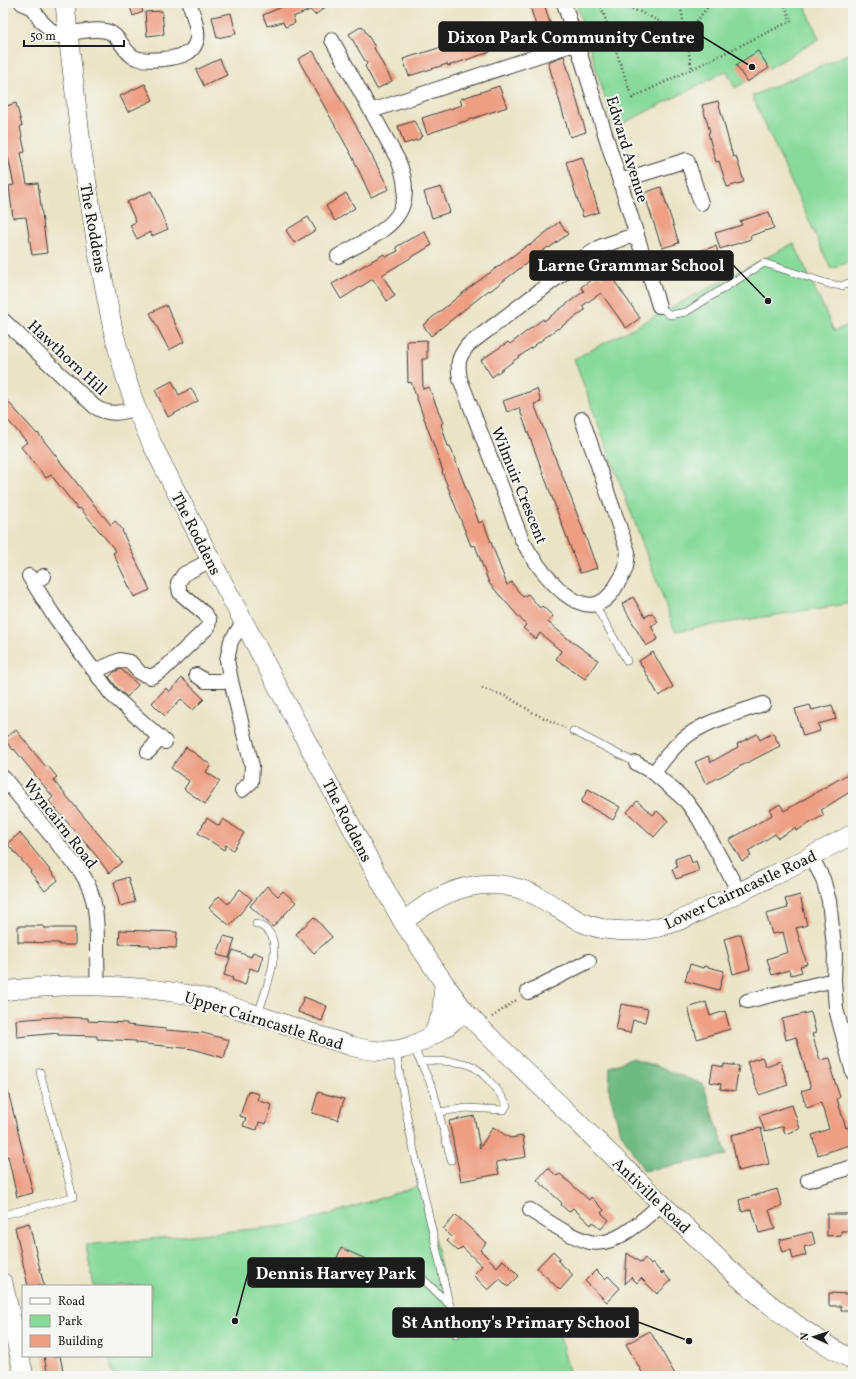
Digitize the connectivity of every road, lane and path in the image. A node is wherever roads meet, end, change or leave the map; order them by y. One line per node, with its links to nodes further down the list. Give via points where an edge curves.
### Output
1 (22, 3): 10 (street, via 32,8 57,36)
2 (65, 3): 10 (street, The Roddens)
3 (190, 3): 10 (street, via 197,39 190,50 179,56 150,60 131,56 118,39 107,31)
4 (564, 3): 13 (street, Edward Avenue)
5 (600, 3): 14 (path, via 632,98)
6 (613, 3): 11 (path, via 640,12)
7 (680, 3): 11 (path)
8 (711, 3): 11 (path)
9 (784, 3): 14 (path, via 791,21)
10 (68, 34): 23 (street, The Roddens, via 82,152 100,261 113,330)
11 (686, 34): 14 (path)
12 (332, 40): 15 (street)
13 (577, 43): 15 (street); 16 (street, Edward Avenue)
14 (692, 70)
15 (371, 111): 19 (street, via 404,173 404,198 399,214 392,224)
16 (620, 181): 17 (street, via 687,160); 18 (street, Edward Avenue)
17 (701, 203)
18 (637, 234): 21 (street, Edward Avenue); 27 (street, Wilmuir Crescent, via 602,246 586,256 468,345 457,364 522,540 530,554 547,577 570,598 583,605)
19 (338, 256)
20 (853, 281): 21 (lane, via 842,286 829,284 764,263 686,312 670,315)
21 (659, 306)
22 (3, 320): 23 (street, Hawthorn Hill, via 95,407 117,414)
23 (136, 408): 25 (street, The Roddens)
24 (582, 419): 27 (street, via 628,552 625,570 611,594 603,602)
25 (211, 560): 28 (street, The Roddens); 30 (street, via 184,574 178,584 180,593 206,614 209,620 208,627 163,670 151,677 140,673 130,662 120,660)
26 (36, 578): 30 (street, via 52,613)
27 (595, 605): 29 (lane)
28 (244, 621): 32 (street, via 231,641 227,660); 45 (street, The Roddens)
29 (627, 661)
30 (95, 671): 36 (street, via 111,694 163,740)
31 (196, 675): 32 (street, via 205,681)
32 (231, 681): 40 (street, via 252,766 251,782)
33 (482, 688): 35 (path, via 508,697)
34 (763, 704): 38 (street, via 698,729 678,744)
35 (573, 732): 37 (lane)
36 (148, 752)
37 (636, 763): 38 (street)
38 (654, 773): 44 (street, via 693,810)
39 (3, 777): 41 (street, Wyncairn Road)
40 (242, 790)
41 (8, 792): 51 (street, Wyncairn Road, via 81,872 90,887 97,921)
42 (853, 834): 43 (street, Lower Cairncastle Road)
43 (812, 856): 44 (street, Lower Cairncastle Road); 49 (street, via 823,879 829,901 835,955)
44 (738, 892): 45 (street, Lower Cairncastle Road, via 677,922 641,930 622,930 596,927 583,922 522,890 505,885 485,884 465,886 448,893 425,905)
45 (403, 922): 50 (street, The Roddens)
46 (256, 924): 56 (lane, via 270,933 274,954)
47 (589, 961): 53 (street)
48 (3, 967): 52 (lane)
49 (834, 980): 54 (street); 61 (street, via 836,1009)
50 (444, 983): 55 (street, The Roddens); 58 (street, via 442,1013)
51 (97, 987): 52 (street, Upper Cairncastle Road, via 47,987); 56 (street, Upper Cairncastle Road, via 160,990 197,997)
52 (4, 991)
53 (528, 992): 57 (path)
54 (747, 1001)
55 (466, 1013): 57 (street, Antiville Road); 58 (street, Upper Cairncastle Road, via 459,1015)
56 (257, 1016): 59 (street, Upper Cairncastle Road, via 363,1050)
57 (479, 1026): 66 (street, Antiville Road)
58 (434, 1035): 59 (street, Upper Cairncastle Road)
59 (410, 1053): 62 (lane, via 433,1089); 62 (lane, via 472,1066 503,1097 507,1105 504,1110 467,1108); 71 (lane, via 409,1129)
60 (40, 1072): 68 (lane, via 73,1197)
61 (853, 1073)
62 (439, 1112): 63 (lane)
63 (452, 1160)
64 (853, 1167): 65 (street)
65 (808, 1180)
66 (661, 1204): 67 (street, via 624,1234 607,1241 592,1242 568,1234); 73 (street, Antiville Road, via 758,1296 785,1318)
67 (530, 1210)
68 (3, 1215)
69 (402, 1268): 71 (lane, via 421,1277)
70 (3, 1283): 74 (street)
71 (450, 1305): 72 (lane)
72 (456, 1334)
73 (853, 1360)
74 (24, 1376)

